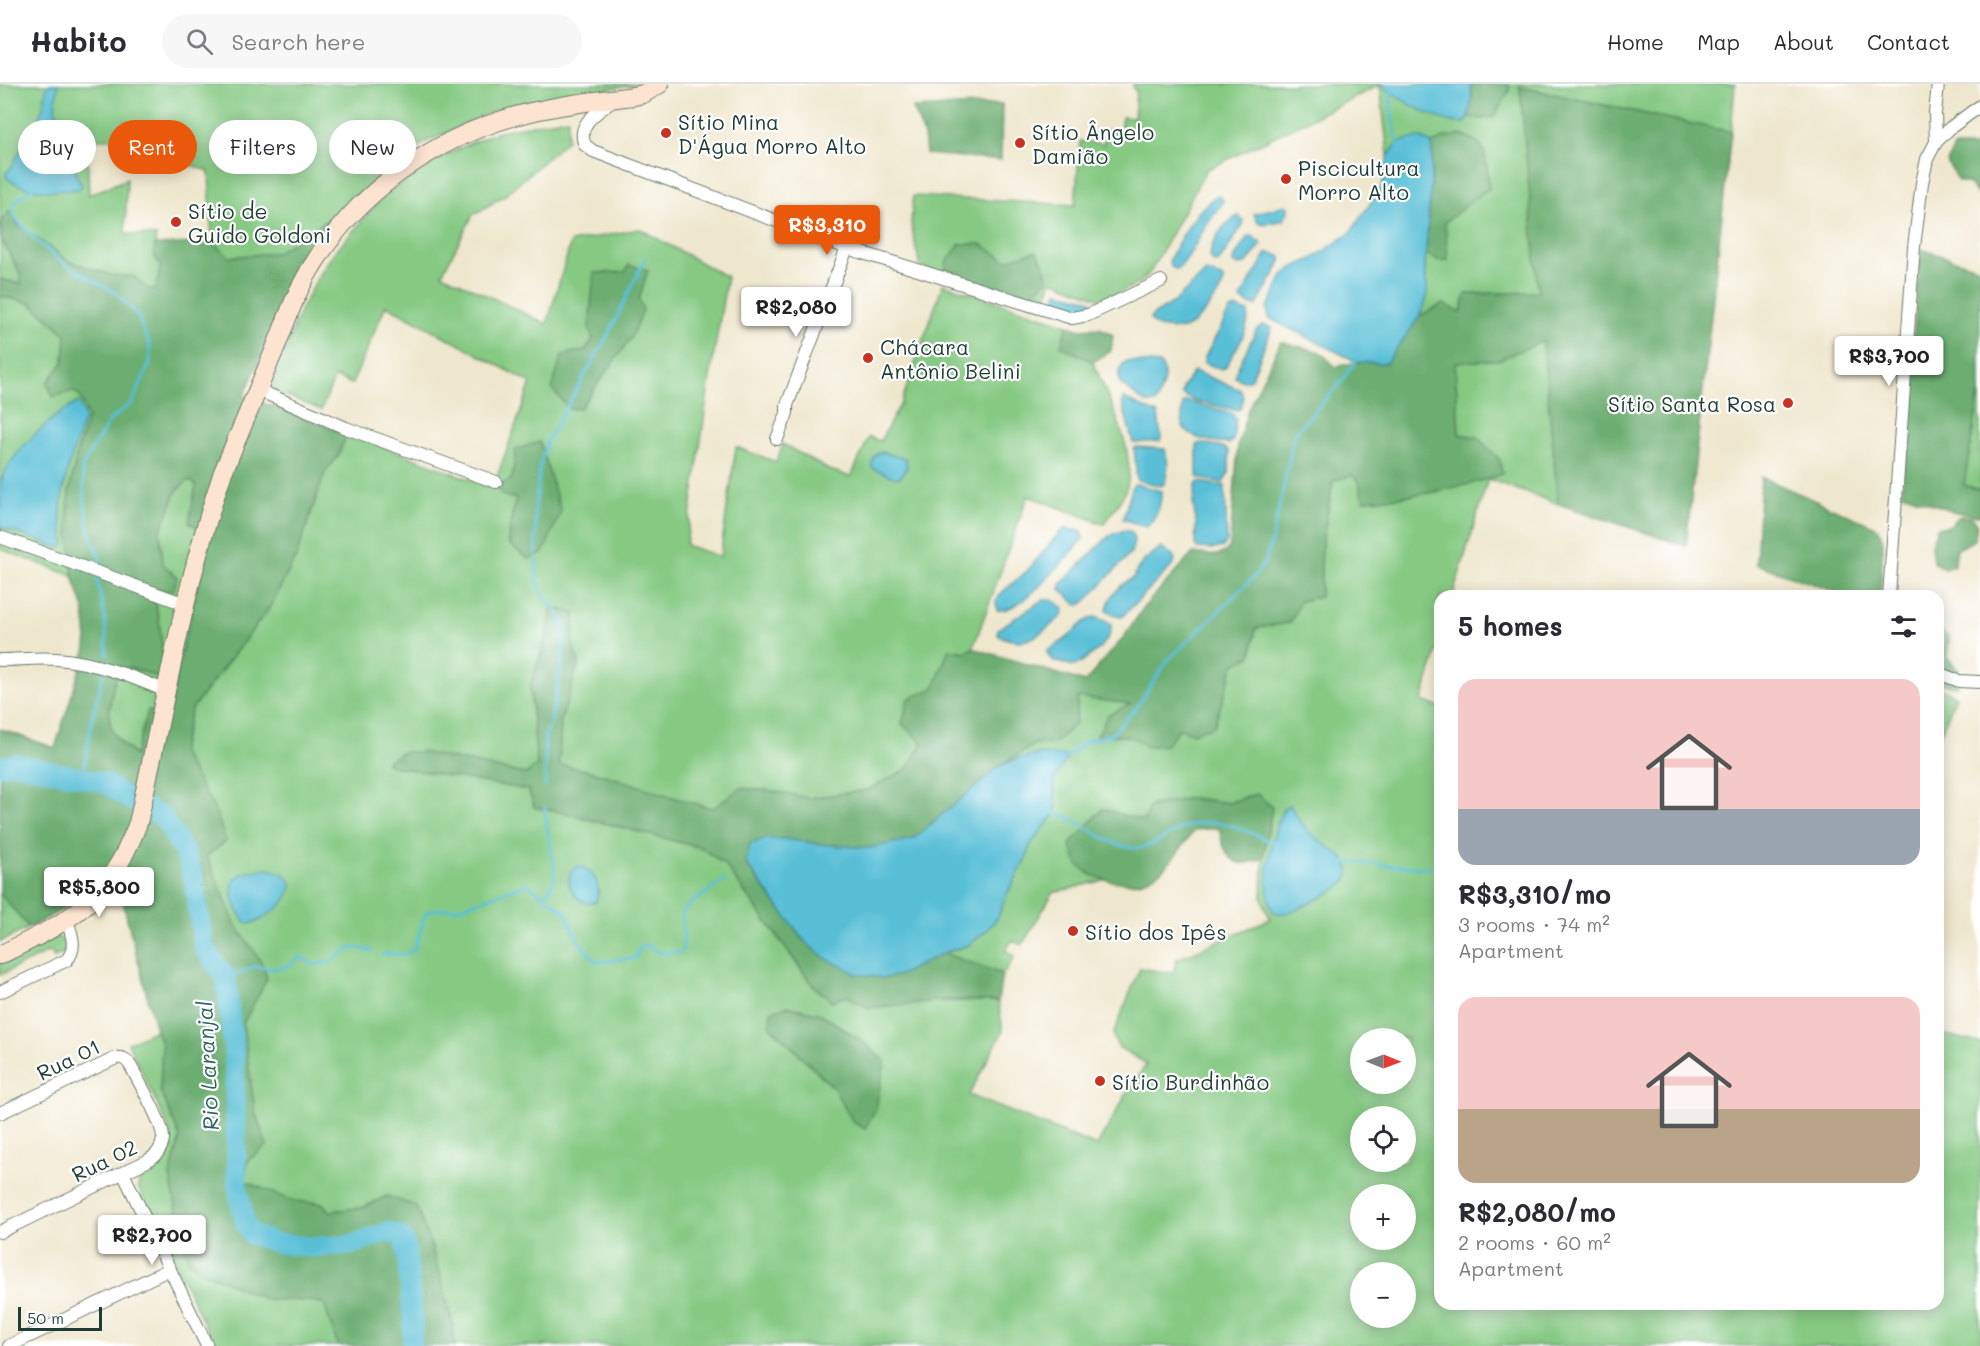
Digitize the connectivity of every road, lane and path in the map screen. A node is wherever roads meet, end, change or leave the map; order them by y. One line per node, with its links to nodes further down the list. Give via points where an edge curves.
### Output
1 (660, 84): 3 (main road, via 643,94)
2 (1938, 84): 5 (street)
3 (616, 98): 6 (street, via 586,122 582,135 585,146); 8 (main road, via 497,122 430,151 375,191 347,220 308,273)
4 (1980, 106): 5 (street)
5 (1936, 142): 12 (street, via 1927,159 1917,224)
6 (847, 248): 7 (street, via 1072,318 1088,315); 9 (street)
7 (1161, 281)
8 (258, 390): 10 (street, via 346,428); 13 (main road, via 212,502)
9 (777, 439)
10 (496, 482)
11 (0, 537): 13 (street)
12 (1889, 590)
13 (185, 604): 17 (main road)
14 (0, 660): 17 (street, via 73,661 114,670)
15 (1944, 675): 16 (street)
16 (1980, 682)
17 (166, 691): 18 (main road, via 138,824 130,844 97,895)
18 (67, 921): 19 (main road); 20 (street, via 73,943 67,960)
19 (0, 955)
20 (0, 992)
21 (122, 1057): 22 (street, Rua 01); 23 (street, Rua 02, via 127,1059 161,1126 163,1139 159,1152 151,1159)
22 (0, 1113)
23 (123, 1173): 24 (street, Rua 02); 25 (street)
24 (0, 1232)
25 (170, 1269): 26 (street); 27 (street)
26 (9, 1346)
27 (207, 1346)

